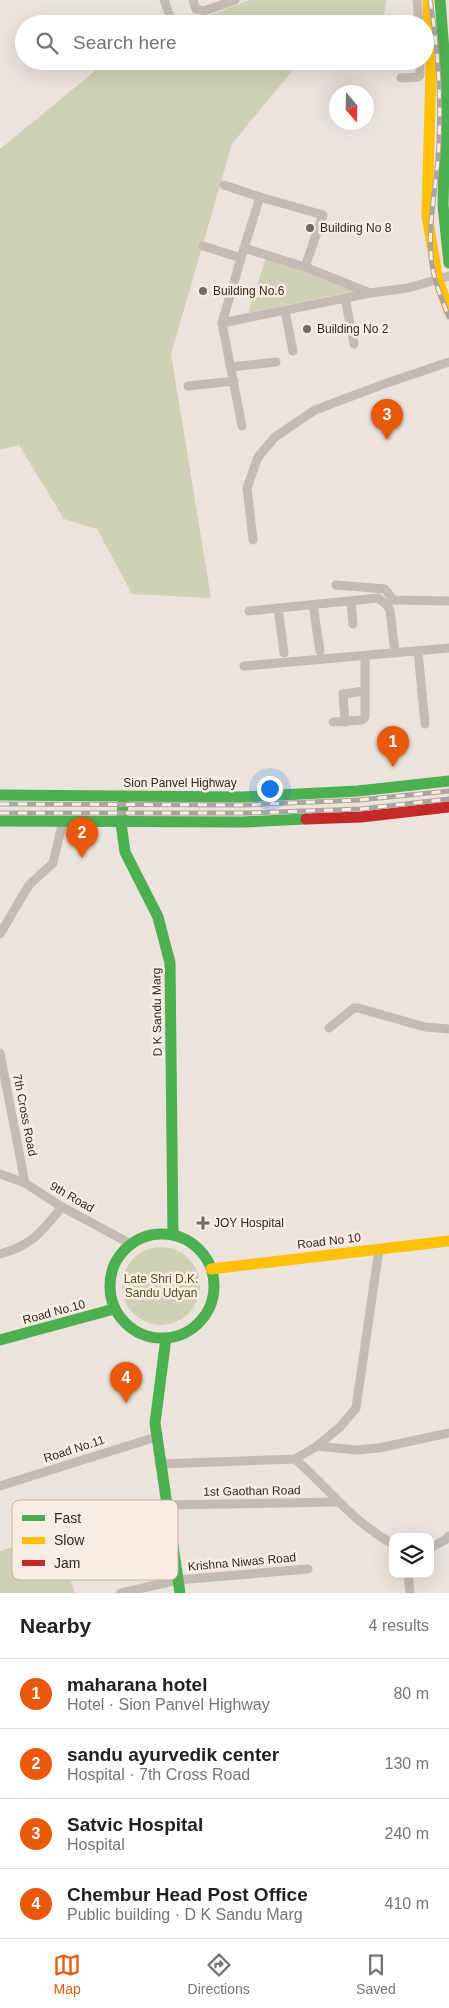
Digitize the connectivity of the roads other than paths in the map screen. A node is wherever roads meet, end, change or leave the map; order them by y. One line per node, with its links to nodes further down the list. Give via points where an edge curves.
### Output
1 (164, 0): 7 (street)
2 (193, 0): 3 (street, via 196,9 204,11)
3 (235, 0)
4 (417, 0): 8 (street)
5 (428, 0): 9 (main road)
6 (440, 0): 11 (main road)
7 (170, 15)
8 (418, 15)
9 (428, 15)
10 (434, 36): 11 (street)
11 (443, 36): 14 (main road)
12 (420, 70): 16 (street, via 418,77)
13 (430, 70): 15 (main road)
14 (446, 76): 15 (main road); 18 (main road)
15 (431, 77): 17 (main road)
16 (401, 78)
17 (430, 162): 18 (main road); 22 (main road)
18 (444, 162): 21 (main road)
19 (224, 185): 20 (street)
20 (260, 197): 26 (street); 29 (street, via 323,215)
21 (446, 205): 22 (main road); 23 (main road)
22 (428, 210): 23 (main road); 30 (main road)
23 (447, 217): 25 (main road)
24 (203, 246): 27 (street)
25 (448, 246): 28 (main road)
26 (244, 248): 27 (street); 29 (street)
27 (241, 258): 35 (street)
28 (449, 263)
29 (306, 267): 31 (street)
30 (443, 278): 31 (street, via 408,288); 34 (main road)
31 (370, 293): 32 (street)
32 (345, 298): 33 (street); 36 (street)
33 (285, 310): 35 (street); 37 (street)
34 (449, 311)
35 (222, 323): 40 (street)
36 (354, 344)
37 (293, 351)
38 (276, 362): 40 (street)
39 (449, 362): 44 (street, via 316,410 275,437 258,457 247,488)
40 (231, 368): 41 (street)
41 (234, 381): 42 (street); 43 (street)
42 (188, 386)
43 (242, 426)
44 (253, 540)
45 (336, 585): 47 (street, via 385,589 393,600)
46 (351, 601): 48 (street); 51 (street); 56 (street, via 378,598 386,604 390,610)
47 (449, 601)
48 (313, 605): 49 (street); 53 (street)
49 (278, 608): 50 (street); 55 (street)
50 (249, 611)
51 (353, 624)
52 (449, 648): 54 (street)
53 (320, 651)
54 (418, 651): 56 (street); 62 (street)
55 (284, 653)
56 (395, 653): 57 (street)
57 (365, 656): 58 (street); 59 (street)
58 (244, 666)
59 (364, 691): 61 (street, via 365,716 362,720); 61 (street, via 343,694)
60 (333, 722): 61 (street)
61 (345, 722)
62 (425, 724)
63 (449, 781): 65 (main road, Sion Panvel Highway, via 358,791 242,797)
64 (0, 795): 65 (main road, Sion Panvel Highway)
65 (124, 797): 69 (main road, D K Sandu Marg)
66 (449, 807): 69 (main road, via 361,817)
67 (0, 821): 68 (main road)
68 (63, 821): 69 (main road); 70 (street, via 53,863 29,885)
69 (121, 823): 77 (main road, D K Sandu Marg, via 125,852 158,917 170,963)
70 (0, 934)
71 (329, 1028): 72 (street, via 358,1008 425,1027)
72 (449, 1029)
73 (0, 1052): 75 (street, 7th Cross Road)
74 (0, 1174): 75 (street, 9th Road)
75 (25, 1183): 76 (street, 9th Road)
76 (62, 1207): 79 (street, 9th Road); 81 (street, via 35,1239)
77 (173, 1235): 79 (main road, via 144,1237); 82 (main road, via 197,1248)
78 (449, 1241): 80 (main road, Road No 10)
79 (131, 1244): 83 (main road, via 118,1257 111,1274 110,1292)
80 (380, 1249): 82 (main road, Road No 10); 88 (street, via 356,1408)
81 (0, 1254)
82 (211, 1269): 84 (main road, via 214,1284 206,1315 195,1327 181,1335)
83 (114, 1309): 84 (main road, via 136,1332); 85 (main road, Road No.10)
84 (166, 1338): 87 (main road)
85 (0, 1340)
86 (449, 1433): 88 (street, via 379,1448 356,1450)
87 (156, 1437): 90 (main road); 91 (street, Road No.11)
88 (317, 1446): 89 (street)
89 (295, 1459): 90 (street); 93 (street, via 318,1478)
90 (160, 1464): 92 (main road)
91 (0, 1486)
92 (166, 1500)
93 (337, 1502): 94 (street, 1st Gaothan Road); 96 (street, via 359,1522)
94 (178, 1506)
95 (449, 1536): 97 (street)
96 (389, 1541)
97 (434, 1546)
98 (308, 1569): 100 (street, Krishna Niwas Road)
99 (408, 1578): 103 (street)
100 (178, 1580): 101 (street, Krishna Niwas Road); 102 (main road)
101 (122, 1593)
102 (180, 1593)
103 (410, 1593)

